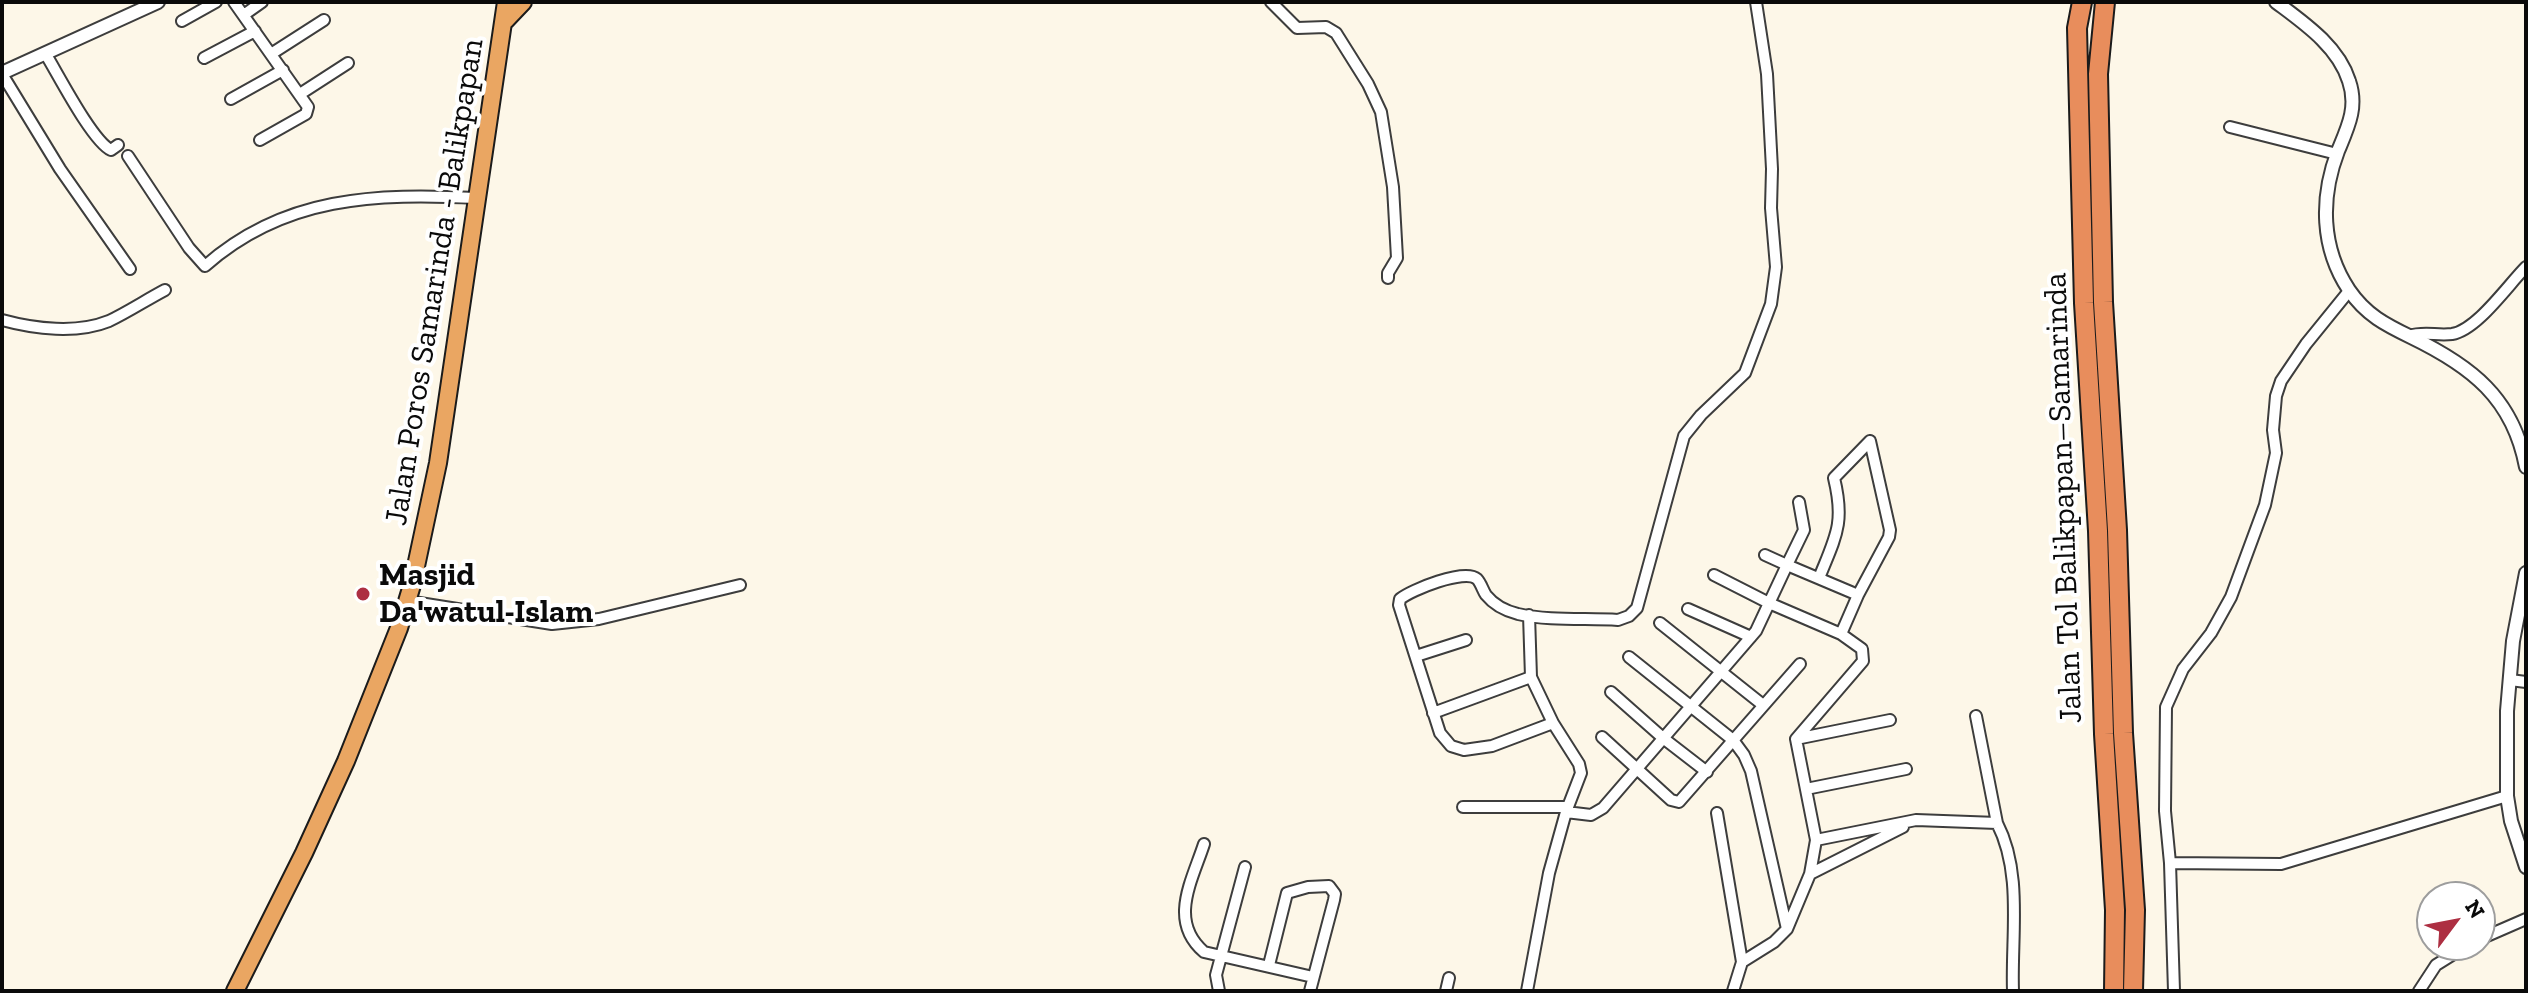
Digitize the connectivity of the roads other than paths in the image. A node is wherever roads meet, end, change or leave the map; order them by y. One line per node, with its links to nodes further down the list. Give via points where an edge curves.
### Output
1 (158, 2): 17 (street)
2 (216, 2): 14 (street)
3 (234, 2): 12 (street)
4 (262, 2): 12 (street)
5 (506, 2): 15 (highway, Jalan Poros Samarinda - Balikpapan)
6 (523, 2): 15 (highway, Jalan Poros Samarinda - Balikpapan)
7 (1271, 2): 33 (street, via 1297,28 1326,27 1336,33 1381,112 1397,258)
8 (1756, 2): 50 (street, via 1767,74 1776,267 1761,335 1745,373 1684,436 1637,608 1618,620)
9 (2082, 2): 105 (highway, Jalan Tol Balikpapan–Samarinda, via 2077,28 2084,303 2115,910)
10 (2105, 2): 106 (highway, Jalan Tol Balikpapan–Samarinda, via 2098,74 2103,302 2135,910)
11 (2276, 2): 28 (street, via 2330,48 2349,79 2352,115)
12 (245, 14): 16 (street)
13 (324, 20): 18 (street)
14 (182, 21)
15 (503, 23): 30 (highway, Jalan Poros Samarinda - Balikpapan)
16 (255, 31): 18 (street); 19 (street)
17 (45, 53): 22 (street); 27 (street, via 105,146 111,150)
18 (271, 54): 21 (street)
19 (204, 58)
20 (348, 63): 23 (street)
21 (283, 70): 23 (street); 24 (street)
22 (2, 74): 32 (street)
23 (300, 94): 26 (street, via 306,114)
24 (231, 99)
25 (2230, 127): 28 (street)
26 (260, 140)
27 (118, 145)
28 (2337, 154): 35 (street, via 2327,191 2325,230)
29 (128, 156): 30 (street, via 205,266 241,238 307,208 355,200)
30 (477, 198): 47 (highway, Jalan Poros Samarinda - Balikpapan, via 433,491)
31 (2526, 267): 37 (street, via 2465,329)
32 (130, 269)
33 (1388, 278)
34 (165, 290): 36 (street, via 87,328)
35 (2349, 291): 37 (street, via 2374,318); 85 (street, via 2281,381 2273,430 2276,453 2265,505 2231,597 2183,669 2166,707)
36 (2, 320)
37 (2409, 336): 38 (street, via 2486,384 2513,426)
38 (2526, 467)
39 (1799, 502): 41 (street, via 1804,530)
40 (1765, 555): 41 (street)
41 (1787, 565): 44 (street); 48 (street)
42 (2526, 573): 60 (street)
43 (1714, 575): 48 (street)
44 (1819, 578): 46 (street); 46 (street, via 1839,524 1834,478 1870,441 1890,530)
45 (740, 585): 47 (street, via 599,619 552,624)
46 (1858, 595): 52 (street)
47 (407, 601): 98 (highway, Jalan Poros Samarinda - Balikpapan, via 346,761)
48 (1769, 603): 52 (street); 53 (street)
49 (1688, 609): 53 (street)
50 (1529, 615): 55 (street, via 1497,605 1472,577 1453,577 1411,592 1399,605); 59 (street)
51 (1660, 623): 58 (street)
52 (1841, 634): 71 (street, via 1862,649 1863,661)
53 (1751, 637): 58 (street)
54 (1466, 640): 55 (street)
55 (1416, 656): 65 (street)
56 (1629, 657): 64 (street)
57 (1800, 664): 63 (street)
58 (1720, 671): 63 (street); 64 (street)
59 (1531, 677): 65 (street); 68 (street)
60 (2510, 680): 61 (street); 77 (street)
61 (2526, 682)
62 (1611, 692): 70 (street)
63 (1763, 705): 72 (street)
64 (1690, 706): 70 (street); 72 (street)
65 (1433, 713): 68 (street, via 1440,733 1451,746 1464,750 1492,746)
66 (1976, 716): 82 (street)
67 (1890, 720): 71 (street)
68 (1553, 723): 79 (street, via 1579,764 1579,781)
69 (1602, 737): 73 (street)
70 (1663, 738): 73 (street); 75 (street)
71 (1796, 739): 76 (street)
72 (1733, 740): 75 (street); 90 (street, via 1751,771)
73 (1636, 769): 75 (street, via 1679,802); 79 (street, via 1595,814)
74 (1906, 769): 76 (street)
75 (1707, 772)
76 (1806, 789): 83 (street)
77 (2507, 796): 85 (street, via 2281,864); 87 (street)
78 (1463, 807): 79 (street)
79 (1567, 810): 102 (street)
80 (1717, 813): 94 (street)
81 (1916, 820): 82 (street); 83 (street); 88 (street)
82 (1997, 823): 104 (street, via 2013,883)
83 (1816, 840): 88 (street)
84 (1204, 844): 92 (street, via 1183,918 1204,952)
85 (2170, 863): 107 (street)
86 (1245, 867): 92 (street)
87 (2526, 867)
88 (1810, 874): 90 (street)
89 (2526, 919): 91 (street)
90 (1787, 929): 94 (street)
91 (2496, 932)
92 (1223, 956): 95 (street); 99 (street, via 1216,975)
93 (2442, 961): 108 (street)
94 (1742, 962): 103 (street)
95 (1269, 965): 96 (street); 96 (street, via 1287,893 1329,886 1334,900)
96 (1313, 977): 100 (street)
97 (1449, 978): 101 (street)
98 (235, 991)
99 (1219, 991)
100 (1310, 991)
101 (1446, 991)
102 (1527, 991)
103 (1733, 991)
104 (2013, 991)
105 (2114, 991)
106 (2133, 991)
107 (2174, 991)
108 (2419, 991)

